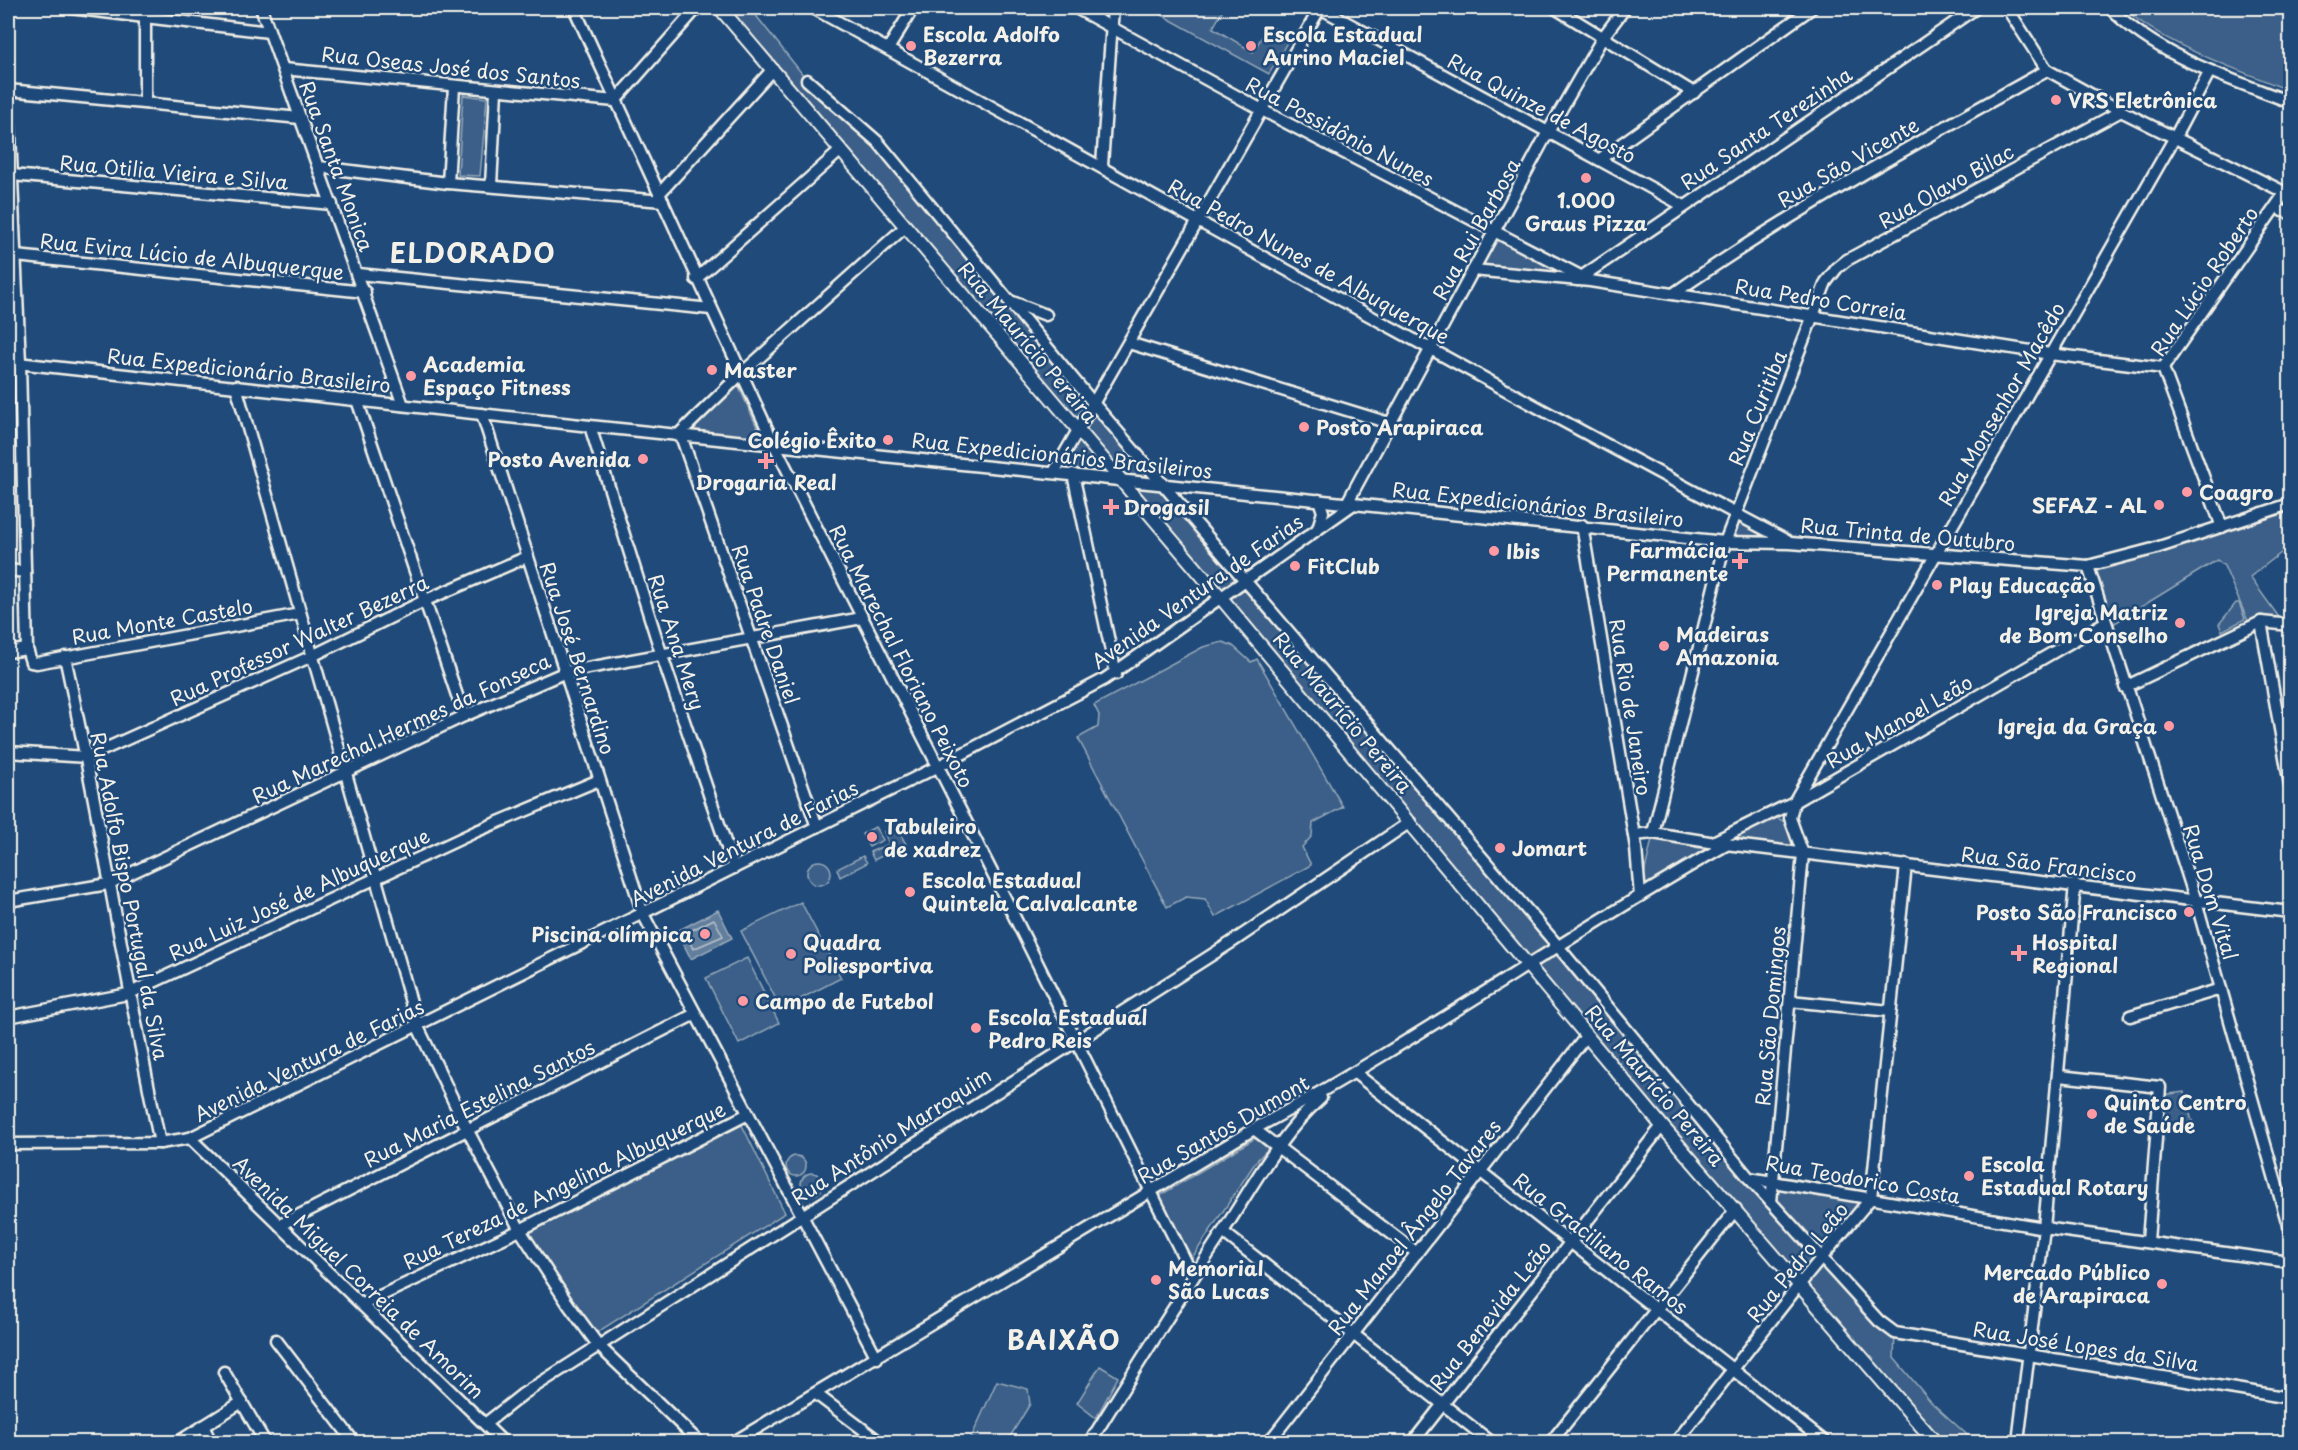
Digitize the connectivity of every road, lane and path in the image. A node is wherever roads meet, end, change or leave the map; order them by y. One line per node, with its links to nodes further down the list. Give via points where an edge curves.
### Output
1 (70, 8): 17 (street)
2 (261, 8): 19 (street, Rua Santa Monica)
3 (574, 8): 31 (street, Rua Marechal Floriano Peixoto)
4 (697, 8): 31 (street)
5 (720, 8): 23 (main road, Rua Maurício Pereira)
6 (813, 8): 21 (street, Rua Pedro Nunes de Albuquerque)
7 (913, 8): 21 (street)
8 (1076, 8): 18 (street, Rua Possidônio Nunes)
9 (1113, 8): 18 (street)
10 (1320, 8): 34 (street); 37 (street, Rua Quinze de Agosto)
11 (1555, 8): 20 (street)
12 (1625, 8): 20 (street, Rua Rui Barbosa)
13 (1812, 8): 30 (street)
14 (1976, 8): 49 (street, Rua Santa Terezinha)
15 (2007, 8): 24 (street)
16 (2109, 8): 25 (street, via 2146,39)
17 (145, 11): 19 (street); 33 (street)
18 (1111, 27): 34 (street, Rua Possidônio Nunes); 41 (street)
19 (269, 32): 22 (street, Rua Santa Monica)
20 (1603, 37): 30 (street); 37 (street, Rua Rui Barbosa)
21 (888, 49): 41 (street, Rua Pedro Nunes de Albuquerque)
22 (283, 69): 27 (street, Rua Oseas José dos Santos); 36 (street, Rua Santa Monica)
23 (772, 70): 39 (main road, Rua Maurício Pereira); 47 (street)
24 (2047, 70): 35 (street); 59 (street, Rua São Vicente, via 1834,189)
25 (2210, 71): 32 (street); 38 (street, Rua Monsenhor Macêdo)
26 (807, 80): 60 (street, Rua Maurício Pereira, via 878,142)
27 (454, 87): 29 (street, Rua Oseas José dos Santos); 44 (street)
28 (8, 88): 33 (street); 43 (street)
29 (496, 91): 31 (street, Rua Oseas José dos Santos); 45 (street)
30 (1694, 93): 40 (street)
31 (615, 101): 47 (street, Rua Marechal Floriano Peixoto)
32 (2290, 102)
33 (145, 103): 36 (street)
34 (1262, 110): 50 (street); 52 (street, Rua Possidônio Nunes)
35 (2121, 111): 38 (street); 63 (street, Rua Olavo Bilac, via 1847,260 1826,282)
36 (300, 118): 42 (street, Rua Santa Monica)
37 (1548, 132): 40 (street, Rua Quinze de Agosto); 52 (street, Rua Rui Barbosa)
38 (2175, 137): 46 (street); 66 (street, Rua Monsenhor Macêdo)
39 (840, 151): 51 (main road, Rua Maurício Pereira); 56 (street)
40 (1600, 159): 49 (street, Rua Quinze de Agosto)
41 (1102, 165): 50 (street, Rua Pedro Nunes de Albuquerque)
42 (319, 167): 44 (street); 48 (street, Rua Santa Monica)
43 (12, 175): 48 (street, Rua Otilia Vieira e Silva); 53 (street)
44 (448, 183): 45 (street)
45 (491, 185): 47 (street)
46 (2288, 194): 69 (street, Rua Lúcio Roberto)
47 (661, 197): 56 (street, Rua Marechal Floriano Peixoto)
48 (332, 204): 55 (street, Rua Santa Monica)
49 (1684, 206): 57 (street, Rua Santa Terezinha)
50 (1200, 221): 64 (street); 65 (street, Rua Pedro Nunes de Albuquerque)
51 (905, 227): 70 (street); 78 (main road, Rua Maurício Pereira)
52 (1494, 233): 54 (street, Rua Rui Barbosa); 57 (street, Rua Possidônio Nunes)
53 (16, 256): 58 (street, Rua Evira Lúcio de Albuquerque); 68 (street)
54 (1473, 270): 57 (street, Rua Pedro Correia); 65 (street, Rua Rui Barbosa)
55 (358, 274): 58 (street, Rua Santa Monica); 61 (street)
56 (696, 279): 61 (street, Rua Marechal Floriano Peixoto)
57 (1583, 279): 59 (street, Rua Pedro Correia)
58 (365, 292): 74 (street, Rua Santa Monica)
59 (1673, 294): 63 (street, Rua Pedro Correia)
60 (1010, 301): 62 (street); 73 (street, Rua Maurício Pereira)
61 (711, 309): 70 (street, Rua Marechal Floriano Peixoto)
62 (1046, 315)
63 (1814, 316): 66 (street, Rua Pedro Correia); 88 (street, Rua Curitiba)
64 (1129, 343): 73 (street); 76 (street)
65 (1430, 351): 76 (street, Rua Rui Barbosa); 88 (street, Rua Pedro Nunes de Albuquerque)
66 (2050, 354): 69 (street, Rua Pedro Correia); 94 (street, Rua Monsenhor Macêdo)
67 (8, 362): 68 (street, Rua Expedicionário Brasileiro)
68 (20, 363): 71 (street, Rua Expedicionário Brasileiro); 98 (street)
69 (2163, 368): 90 (street, Rua Lúcio Roberto)
70 (741, 374): 79 (street); 80 (street, Rua Marechal Floriano Peixoto)
71 (236, 386): 72 (street, Rua Expedicionário Brasileiro); 102 (street)
72 (357, 400): 74 (street, Rua Expedicionário Brasileiro); 101 (street)
73 (1094, 404): 78 (street); 84 (street, Rua Maurício Pereira)
74 (404, 405): 75 (street, Rua Expedicionário Brasileiro)
75 (482, 414): 77 (street, Rua Expedicionário Brasileiro); 95 (street, Rua José Bernardino)
76 (1389, 423): 86 (street, Rua Rui Barbosa)
77 (590, 426): 79 (street, Rua Expedicionário Brasileiro); 111 (street, Rua Ana Mery)
78 (1078, 431): 81 (street); 83 (main road, Rua Maurício Pereira)
79 (680, 433): 80 (street, Rua Expedicionário Brasileiro); 107 (street, Rua Padre Daniel)
80 (774, 444): 81 (street, Rua Expedicionários Brasileiros); 103 (street, Rua Marechal Floriano Peixoto)
81 (1054, 472): 82 (street, Rua Expedicionários Brasileiros)
82 (1073, 474): 83 (street, Rua Expedicionários Brasileiros); 114 (street)
83 (1120, 479): 84 (street, Rua Expedicionários Brasileiros); 100 (main road, Rua Maurício Pereira)
84 (1162, 482): 85 (street, Rua Expedicionários Brasileiros); 99 (street, Rua Maurício Pereira)
85 (1318, 500): 86 (street, Rua Expedicionários Brasileiros); 91 (street, via 1323,512)
86 (1351, 503): 89 (street, Rua Expedicionários Brasileiro); 91 (street, Avenida Ventura de Farias)
87 (2290, 504): 90 (street)
88 (1734, 513): 92 (street, Rua Curitiba); 93 (street, Rua Pedro Nunes de Albuquerque)
89 (1582, 525): 92 (street, Rua Expedicionários Brasileiro); 127 (street, Rua Rio de Janeiro)
90 (2222, 527): 96 (street)
91 (1318, 528): 99 (street, Avenida Ventura de Farias)
92 (1725, 542): 93 (street, Rua Trinta de Outubro); 126 (street, Rua Curitiba)
93 (1790, 543): 94 (street, Rua Trinta de Outubro)
94 (1935, 555): 96 (street, Rua Trinta de Outubro); 123 (street, Rua Monsenhor Macêdo)
95 (526, 557): 101 (street, Rua Professor Walter Bezerra); 113 (street, Rua José Bernardino)
96 (2088, 566): 105 (street, Rua Dom Vital)
97 (8, 570): 98 (street)
98 (25, 572): 108 (street)
99 (1246, 580): 100 (street, Avenida Ventura de Farias); 141 (street, Rua Maurício Pereira)
100 (1222, 599): 114 (street, Avenida Ventura de Farias); 124 (main road, Rua Maurício Pereira)
101 (426, 600): 110 (street, Rua Professor Walter Bezerra); 116 (street)
102 (300, 614): 110 (street); 112 (street, Rua Monte Castelo)
103 (862, 618): 107 (street, Rua Marechal Hermes da Fonseca); 119 (street, Rua Marechal Floriano Peixoto)
104 (2261, 622): 106 (street); 115 (street); 122 (street)
105 (2104, 623): 115 (street, Rua Dom Vital); 123 (street, Rua Manoel Leão)
106 (2290, 625)
107 (752, 640): 111 (street, Rua Marechal Hermes da Fonseca); 125 (street, Rua Padre Daniel)
108 (27, 650): 109 (street); 112 (street, Rua Monte Castelo, via 31,662)
109 (8, 652)
110 (312, 656): 118 (street, Rua Professor Walter Bezerra); 120 (street)
111 (662, 656): 113 (street, Rua Marechal Hermes da Fonseca); 132 (street, Rua Ana Mery)
112 (65, 657): 118 (street, Rua Adolfo Bispo Portugal da Silva)
113 (566, 672): 116 (street, Rua Marechal Hermes da Fonseca); 121 (street, Rua José Bernardino)
114 (1116, 674): 119 (street, Avenida Ventura de Farias)
115 (2125, 687): 138 (street, Rua Dom Vital)
116 (464, 716): 120 (street, Rua Marechal Hermes da Fonseca)
117 (8, 752): 118 (street)
118 (87, 757): 134 (street, Rua Adolfo Bispo Portugal da Silva)
119 (939, 766): 125 (street, Avenida Ventura de Farias); 152 (street, Rua Marechal Floriano Peixoto)
120 (346, 771): 133 (street); 134 (street, Rua Marechal Hermes da Fonseca)
121 (599, 780): 133 (street, Rua Luiz José de Albuquerque); 140 (street, Rua José Bernardino)
122 (2290, 785)
123 (1794, 802): 128 (street, Rua Manoel Leão, via 1724,838); 130 (street, Rua Monsenhor Macêdo, via 1790,818)
124 (1410, 822): 142 (main road, Rua Maurício Pereira); 152 (street, Rua Antônio Marroquim, via 1232,942)
125 (817, 827): 132 (street, Avenida Ventura de Farias)
126 (1653, 833): 127 (street, Rua São Francisco); 128 (street, Rua São Francisco)
127 (1634, 835): 136 (street, Rua Rio de Janeiro)
128 (1708, 842): 129 (street, Rua São Francisco)
129 (1728, 844): 130 (street, Rua São Francisco); 136 (street, Rua Santos Dumont)
130 (1803, 854): 131 (street, Rua São Francisco); 145 (street, Rua São Domingos)
131 (1906, 865): 135 (street, Rua São Francisco); 146 (street, Rua Pedro Leão)
132 (734, 868): 140 (street, Avenida Ventura de Farias)
133 (377, 878): 144 (street, Rua Luiz José de Albuquerque); 150 (street)
134 (108, 884): 137 (street, Rua Marechal Hermes da Fonseca); 144 (street, Rua Adolfo Bispo Portugal da Silva)
135 (2075, 884): 138 (street, Rua São Francisco); 154 (street)
136 (1640, 896): 141 (street, Rua Santos Dumont)
137 (8, 901)
138 (2196, 901): 139 (street, Rua São Francisco); 143 (street, Rua Dom Vital)
139 (2290, 912)
140 (643, 914): 147 (street, Rua José Bernardino); 150 (street, Avenida Ventura de Farias)
141 (1557, 945): 142 (street, Rua Santos Dumont); 165 (street, Rua Maurício Pereira)
142 (1528, 963): 151 (main road, Rua Maurício Pereira); 153 (street, Rua Santos Dumont)
143 (2221, 988): 148 (street); 176 (street, Rua Dom Vital)
144 (128, 994): 149 (street, Rua Luiz José de Albuquerque); 161 (street, Rua Adolfo Bispo Portugal da Silva)
145 (1790, 1001): 146 (street); 166 (street, Rua São Domingos)
146 (1890, 1011): 168 (street, Rua Pedro Leão)
147 (695, 1014): 156 (street, Rua José Bernardino); 158 (street, Rua Maria Estelina Santos)
148 (2130, 1016)
149 (8, 1017)
150 (418, 1027): 158 (street); 160 (street, Avenida Ventura de Farias)
151 (1587, 1035): 157 (main road, Rua Maurício Pereira); 164 (street, Rua Manoel Ângelo Tavares)
152 (1076, 1039): 167 (street, Rua Marechal Floriano Peixoto); 171 (street, Rua Antônio Marroquim)
153 (1354, 1073): 155 (street, Rua Santos Dumont); 164 (street, Rua Graciliano Ramos)
154 (2059, 1076): 173 (street); 177 (street, via 2160,1087)
155 (1335, 1086): 159 (street, Rua Santos Dumont); 163 (street, via 1306,1111)
156 (748, 1114): 171 (street, Rua José Bernardino); 174 (street, Rua Tereza de Angelina Albuquerque)
157 (1662, 1126): 170 (main road, Rua Maurício Pereira); 178 (street, Rua Benevida Leão)
158 (467, 1129): 172 (street, Rua Maria Estelina Santos); 174 (street)
159 (1254, 1129): 163 (street); 167 (street, Rua Santos Dumont)
160 (190, 1138): 161 (street, Avenida Ventura de Farias); 172 (street, Avenida Miguel Correia de Amorim)
161 (160, 1143): 162 (street, Avenida Ventura de Farias)
162 (8, 1144)
163 (1278, 1145): 175 (street); 179 (street)
164 (1480, 1170): 178 (street, Rua Graciliano Ramos); 179 (street, Rua Manoel Ângelo Tavares)
165 (1749, 1178): 166 (street, Rua Teodorico Costa); 169 (street, Rua Maurício Pereira)
166 (1773, 1181): 168 (street, Rua Teodorico Costa); 169 (street, Rua São Domingos)
167 (1151, 1192): 182 (street, Rua Marechal Floriano Peixoto); 191 (street, Rua Santos Dumont)
168 (1871, 1198): 173 (street, Rua Teodorico Costa); 180 (street, Rua Pedro Leão)
169 (1771, 1202): 180 (street, Rua Maurício Pereira)
170 (1736, 1209): 183 (main road, Rua Maurício Pereira); 185 (street)
171 (800, 1216): 189 (street, Rua Antônio Marroquim); 191 (street, Rua José Bernardino)
172 (280, 1225): 184 (street, Avenida Miguel Correia de Amorim)
173 (2044, 1228): 177 (street, Rua Teodorico Costa); 190 (street)
174 (520, 1230): 184 (street, Rua Tereza de Angelina Albuquerque); 189 (street)
175 (1222, 1232): 182 (street); 187 (street)
176 (2290, 1232)
177 (2148, 1241): 181 (street, Rua Teodorico Costa)
178 (1570, 1242): 185 (street, Rua Graciliano Ramos); 197 (street, Rua Benevida Leão)
179 (1417, 1253): 187 (street, Rua Manoel Ângelo Tavares)
180 (1821, 1258): 183 (street, Rua Pedro Leão); 186 (street, Rua Maurício Pereira)
181 (2290, 1262)
182 (1194, 1276): 209 (street)
183 (1799, 1285): 192 (street, Rua Pedro Leão); 215 (main road, Rua Maurício Pereira)
184 (363, 1304): 198 (street, Avenida Miguel Correia de Amorim)
185 (1656, 1310): 192 (street, Rua Graciliano Ramos); 213 (street)
186 (1879, 1321): 190 (street, Rua José Lopes da Silva, via 1895,1333)
187 (1354, 1335): 197 (street); 210 (street, Rua Manoel Ângelo Tavares)
188 (276, 1340): 204 (street)
189 (598, 1345): 198 (street, Rua Antônio Marroquim); 206 (street)
190 (2028, 1354): 195 (street, Rua José Lopes da Silva); 216 (street)
191 (877, 1358): 194 (street, Rua Santos Dumont)
192 (1734, 1370): 200 (street, Rua Graciliano Ramos); 214 (street, Rua Pedro Leão)
193 (224, 1372): 196 (street)
194 (816, 1394): 207 (street, Rua Santos Dumont); 208 (street)
195 (2290, 1398)
196 (242, 1402): 199 (street); 203 (street)
197 (1442, 1405): 211 (street, Rua Benevida Leão); 212 (street)
198 (485, 1424): 205 (street, Avenida Miguel Correia de Amorim)
199 (203, 1426): 201 (street); 202 (street)
200 (1819, 1441)
201 (178, 1443)
202 (211, 1443)
203 (265, 1443)
204 (354, 1443)
205 (503, 1443)
206 (699, 1443)
207 (734, 1443)
208 (880, 1443)
209 (1090, 1443)
210 (1269, 1443)
211 (1413, 1443)
212 (1491, 1443)
213 (1551, 1443)
214 (1676, 1443)
215 (1935, 1443)
216 (2018, 1443)

